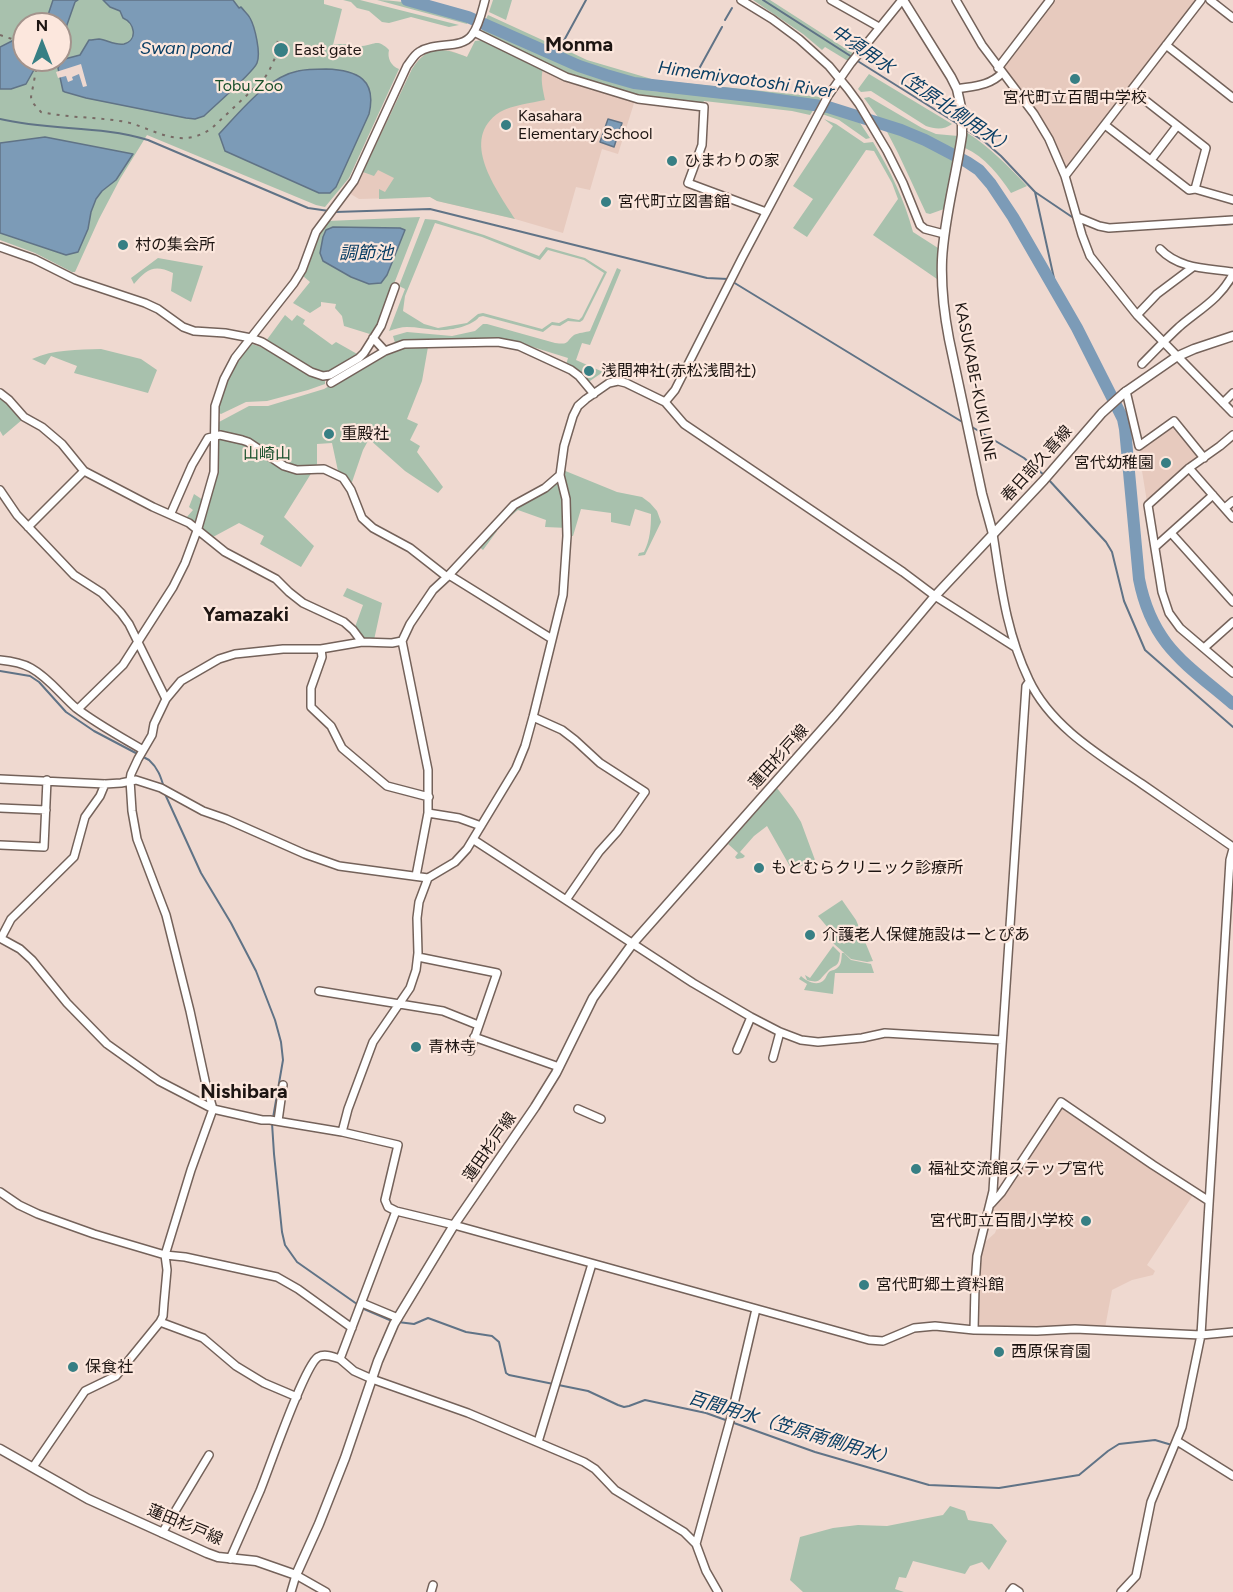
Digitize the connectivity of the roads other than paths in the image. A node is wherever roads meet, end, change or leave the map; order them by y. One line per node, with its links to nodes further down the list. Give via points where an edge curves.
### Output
1 (485, 0): 11 (street)
2 (741, 0): 14 (street, via 799,39)
3 (831, 0): 10 (street)
4 (902, 0): 10 (street); 15 (main road, KASUKABE-KUKI LINE)
5 (956, 0): 13 (street)
6 (1050, 0): 13 (street)
7 (1201, 0): 12 (street)
8 (1210, 0): 9 (street)
9 (1233, 18)
10 (879, 27): 14 (street)
11 (475, 29): 24 (street, via 566,77 638,99 704,107 702,145 688,183); 35 (street, via 466,41 430,46 414,56 354,181 316,232 294,283)
12 (1166, 45): 16 (street); 17 (street)
13 (1000, 70): 15 (street, via 997,78 987,84); 21 (street, via 1034,114)
14 (839, 79): 24 (street); 27 (street, via 876,132 920,225)
15 (957, 89): 27 (main road, KASUKABE-KUKI LINE, via 962,120 960,148)
16 (1132, 90): 18 (street); 19 (street)
17 (1233, 98)
18 (1105, 125): 20 (street); 21 (street)
19 (1177, 126): 20 (street); 22 (street, via 1206,148)
20 (1150, 160): 22 (street, via 1188,190)
21 (1065, 176): 25 (street)
22 (1195, 189): 23 (street)
23 (1233, 200)
24 (766, 212): 46 (street, via 675,390)
25 (1077, 217): 26 (street, via 1109,228); 33 (street, via 1090,256)
26 (1233, 220)
27 (944, 234): 64 (main road, KASUKABE-KUKI LINE, via 944,315)
28 (0, 247): 35 (street, via 76,280 145,303 194,331)
29 (1160, 249): 30 (street, via 1168,257)
30 (1193, 267): 31 (street); 33 (street)
31 (1233, 273): 37 (street, via 1213,301)
32 (396, 287): 36 (street)
33 (1137, 315): 37 (street)
34 (1233, 336): 39 (main road)
35 (251, 338): 36 (street, via 323,376 359,358); 50 (street, via 230,366 218,394)
36 (373, 338): 38 (street)
37 (1163, 343): 39 (street); 40 (street)
38 (385, 351): 41 (street); 45 (street, via 409,343 506,343 571,370)
39 (1176, 357): 42 (main road); 47 (street)
40 (1142, 364)
41 (331, 383)
42 (1125, 392): 51 (street, via 1139,446 1174,421); 64 (main road, 春日部久喜線)
43 (0, 393): 53 (street, via 24,417 62,444)
44 (1233, 393): 47 (street)
45 (594, 394): 46 (street, via 618,381); 54 (street, via 578,406 573,416)
46 (665, 402): 67 (street, via 684,424)
47 (1223, 403): 48 (street)
48 (1233, 413)
49 (1233, 435): 51 (street)
50 (214, 436): 59 (street, via 208,438 192,465); 62 (street, via 214,472); 66 (street, via 248,442 291,469 324,469 343,478 362,518)
51 (1204, 458): 52 (street)
52 (1189, 468): 56 (street); 65 (street, via 1148,505)
53 (84, 471): 59 (street); 61 (street)
54 (560, 475): 66 (street, via 514,504); 70 (street, via 566,499 567,536 563,595)
55 (0, 490): 61 (street)
56 (1213, 495): 58 (street); 63 (street)
57 (1233, 501): 58 (street)
58 (1225, 508): 60 (street)
59 (171, 513): 62 (street)
60 (1233, 518)
61 (28, 527): 73 (street, via 74,574 102,593 121,613)
62 (198, 528): 72 (street, via 225,552 276,579 303,603 344,622); 73 (street, via 180,574)
63 (1171, 532): 65 (street); 68 (street)
64 (993, 534): 67 (main road, 蓮田杉戸線); 74 (street, via 1001,592)
65 (1155, 547): 75 (street, via 1169,613)
66 (448, 576): 70 (street); 71 (street, via 433,590)
67 (935, 596): 74 (street); 100 (main road, 蓮田杉戸線, via 835,716)
68 (1233, 602)
69 (1233, 622): 75 (street)
70 (552, 639): 82 (street)
71 (402, 640): 72 (street); 88 (street, via 428,771)
72 (362, 642): 76 (street)
73 (138, 643): 80 (street); 81 (street, via 117,672)
74 (1015, 647): 79 (street)
75 (1204, 648): 78 (street)
76 (321, 649): 80 (street, via 283,649 219,659 181,681); 88 (street, via 311,688 311,707 331,726 342,748 387,786)
77 (0, 660): 81 (street, via 30,667)
78 (1233, 673)
79 (1029, 682): 95 (street, via 1064,727); 108 (street)
80 (166, 699): 83 (street)
81 (78, 709): 83 (street)
82 (533, 717): 92 (street, via 516,768); 98 (street, via 556,727 600,763 645,792)
83 (143, 750): 86 (street)
84 (0, 779): 85 (street)
85 (47, 780): 87 (street); 90 (street)
86 (130, 780): 87 (street); 96 (street, via 168,790 203,811 339,866); 114 (street, via 137,839 165,915)
87 (105, 784): 99 (street, via 85,817 74,857 11,919)
88 (429, 797): 91 (street)
89 (0, 808): 90 (street)
90 (46, 810): 94 (street, via 44,847)
91 (428, 813): 92 (street); 96 (street)
92 (481, 826): 93 (street)
93 (474, 840): 97 (street, via 455,862); 98 (street)
94 (0, 845)
95 (1233, 848): 120 (street)
96 (416, 876): 97 (street)
97 (428, 878): 101 (street, via 419,902)
98 (566, 900): 100 (street)
99 (0, 938): 114 (street, via 32,960 107,1044 159,1082)
100 (633, 944): 104 (street); 112 (main road, 蓮田杉戸線, via 593,998)
101 (417, 957): 103 (street, via 410,988); 105 (street, via 497,974)
102 (319, 991): 103 (street)
103 (399, 1004): 105 (street, via 443,1011); 118 (street, via 373,1042)
104 (751, 1017): 106 (street); 109 (street)
105 (478, 1025): 107 (street)
106 (780, 1032): 108 (street, via 818,1042 885,1033); 111 (street)
107 (474, 1037): 110 (street); 112 (street)
108 (1002, 1040): 121 (street)
109 (737, 1050)
110 (470, 1051)
111 (773, 1058)
112 (559, 1066): 123 (main road, 蓮田杉戸線, via 536,1107)
113 (283, 1085): 117 (street)
114 (213, 1109): 117 (street); 124 (street)
115 (578, 1109): 116 (street)
116 (601, 1119)
117 (278, 1121): 118 (street)
118 (342, 1132): 122 (street, via 398,1145 385,1200)
119 (0, 1192): 124 (street, via 38,1214)
120 (1209, 1201): 121 (street, via 1061,1102); 133 (street)
121 (991, 1204): 131 (street, via 977,1256)
122 (396, 1211): 123 (street); 126 (street)
123 (454, 1225): 125 (street); 128 (main road, 蓮田杉戸線)
124 (165, 1255): 129 (street); 130 (street, via 277,1278)
125 (592, 1264): 127 (street); 138 (street)
126 (362, 1303): 128 (street); 130 (street)
127 (756, 1309): 131 (street, via 869,1340 883,1341 914,1328); 144 (street)
128 (398, 1318): 135 (main road, 蓮田杉戸線)
129 (160, 1322): 136 (street, via 203,1338 236,1366); 141 (street, via 116,1376 85,1391)
130 (352, 1328): 134 (street)
131 (974, 1330): 133 (street, via 1076,1329)
132 (1233, 1332): 133 (street)
133 (1201, 1335): 137 (street)
134 (340, 1359): 135 (street); 136 (street, via 320,1355 315,1359)
135 (372, 1379): 138 (street); 146 (main road, 蓮田杉戸線, via 345,1458)
136 (297, 1397): 145 (street)
137 (1178, 1441): 142 (street); 152 (street, via 1151,1502 1136,1576)
138 (538, 1442): 144 (street, via 595,1468 615,1490 684,1532)
139 (2, 1454): 141 (main road, 蓮田杉戸線)
140 (209, 1455): 143 (street)
141 (33, 1467): 143 (main road, 蓮田杉戸線, via 88,1499)
142 (1233, 1476)
143 (162, 1533): 145 (main road, 蓮田杉戸線)
144 (696, 1544): 147 (street)
145 (230, 1559): 146 (main road, 蓮田杉戸線, via 256,1561)
146 (296, 1575): 148 (street); 149 (street)
147 (716, 1591)
148 (291, 1592)
149 (326, 1592)
150 (1010, 1592): 151 (street, via 1013,1588)
151 (1019, 1592)
152 (1122, 1592)

